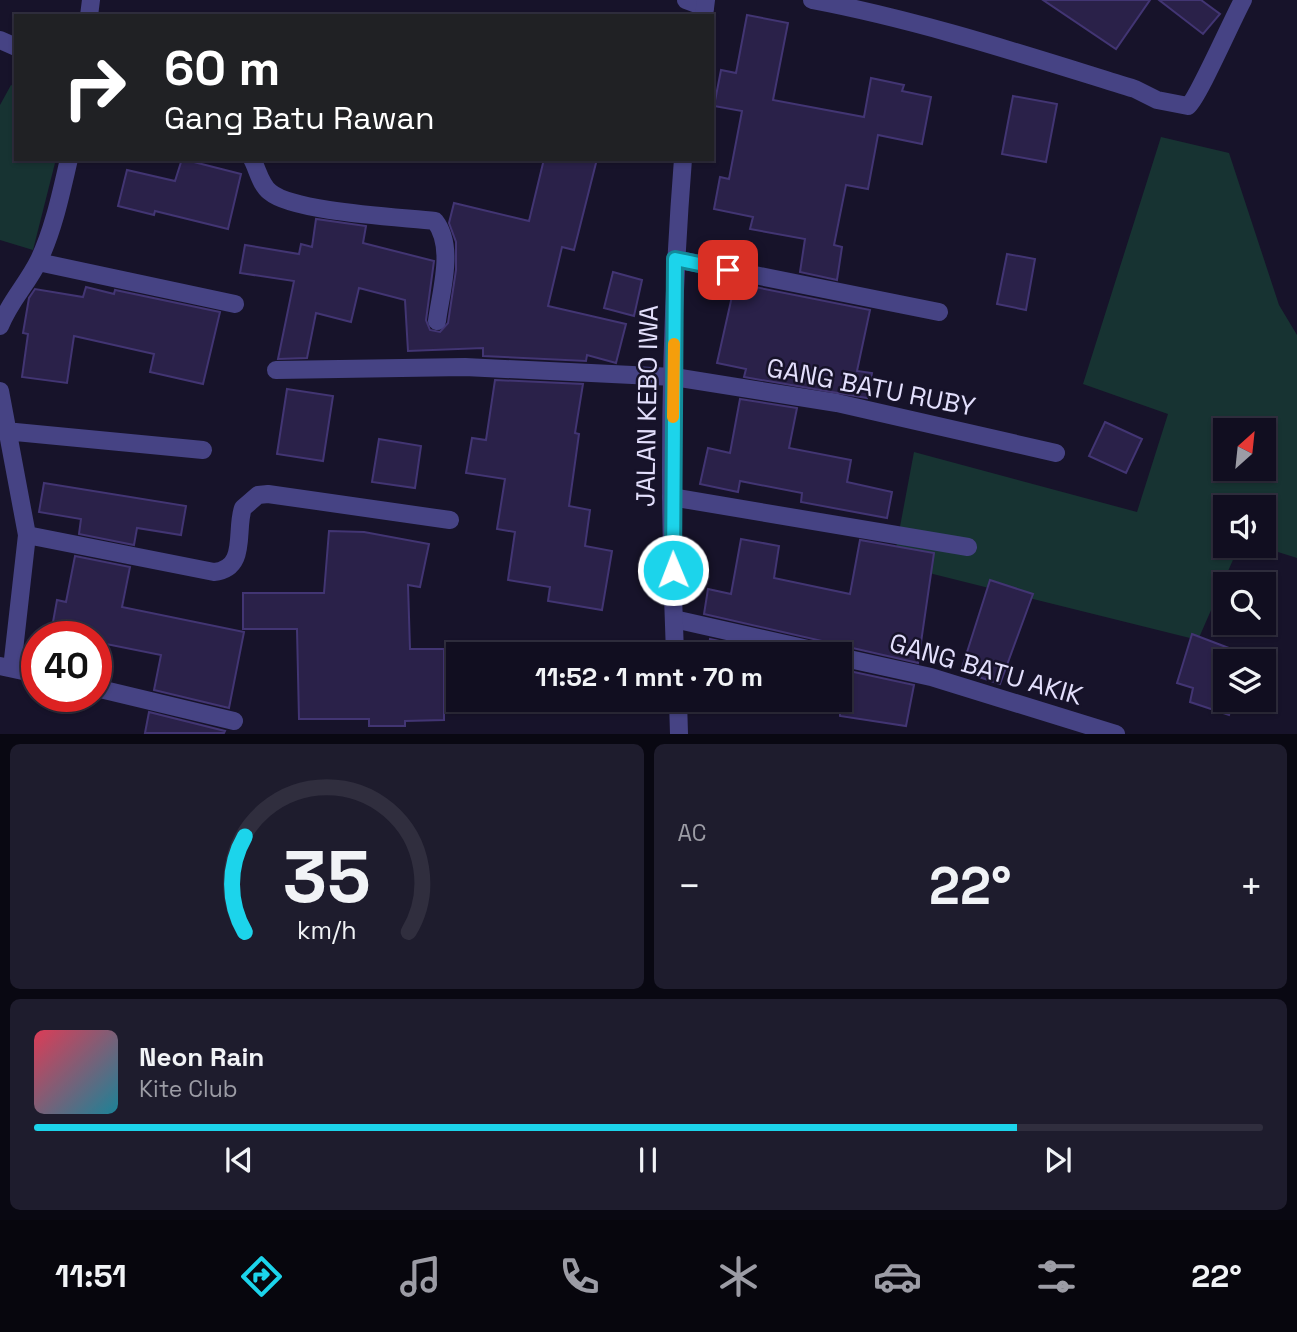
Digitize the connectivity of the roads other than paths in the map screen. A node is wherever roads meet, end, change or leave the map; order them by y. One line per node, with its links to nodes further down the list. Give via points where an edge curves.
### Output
1 (685, 0): 4 (street)
2 (812, 0): 3 (street, via 946,30 1180,106 1195,102)
3 (1243, 0)
4 (705, 7)
5 (69, 161): 9 (street, via 56,215)
6 (253, 161): 12 (street, via 271,194 293,203 435,221 444,239 445,266)
7 (683, 161): 8 (street, JALAN KEBO IWA)
8 (675, 259): 11 (street); 15 (street, JALAN KEBO IWA)
9 (38, 262): 10 (street); 13 (street, via 8,304)
10 (234, 304)
11 (939, 312)
12 (437, 321)
13 (0, 326)
14 (276, 370): 15 (street, GANG BATU RUBY, via 464,367)
15 (674, 377): 19 (street, GANG BATU RUBY, via 837,403); 20 (street, JALAN KEBO IWA)
16 (0, 391): 17 (street)
17 (5, 431): 18 (street); 22 (street)
18 (203, 450)
19 (1056, 453)
20 (671, 497): 23 (street); 24 (street, JALAN KEBO IWA)
21 (450, 520): 22 (street, via 258,495 243,508 235,557 228,567 214,572)
22 (27, 535): 28 (street)
23 (968, 547)
24 (674, 620): 25 (street, JALAN KEBO IWA); 26 (street)
25 (675, 642)
26 (775, 642)
27 (852, 660): 33 (street, GANG BATU AKIK, via 932,677)
28 (6, 667)
29 (112, 692): 31 (street)
30 (678, 712): 32 (street)
31 (234, 721)
32 (679, 733)
33 (1116, 733)

